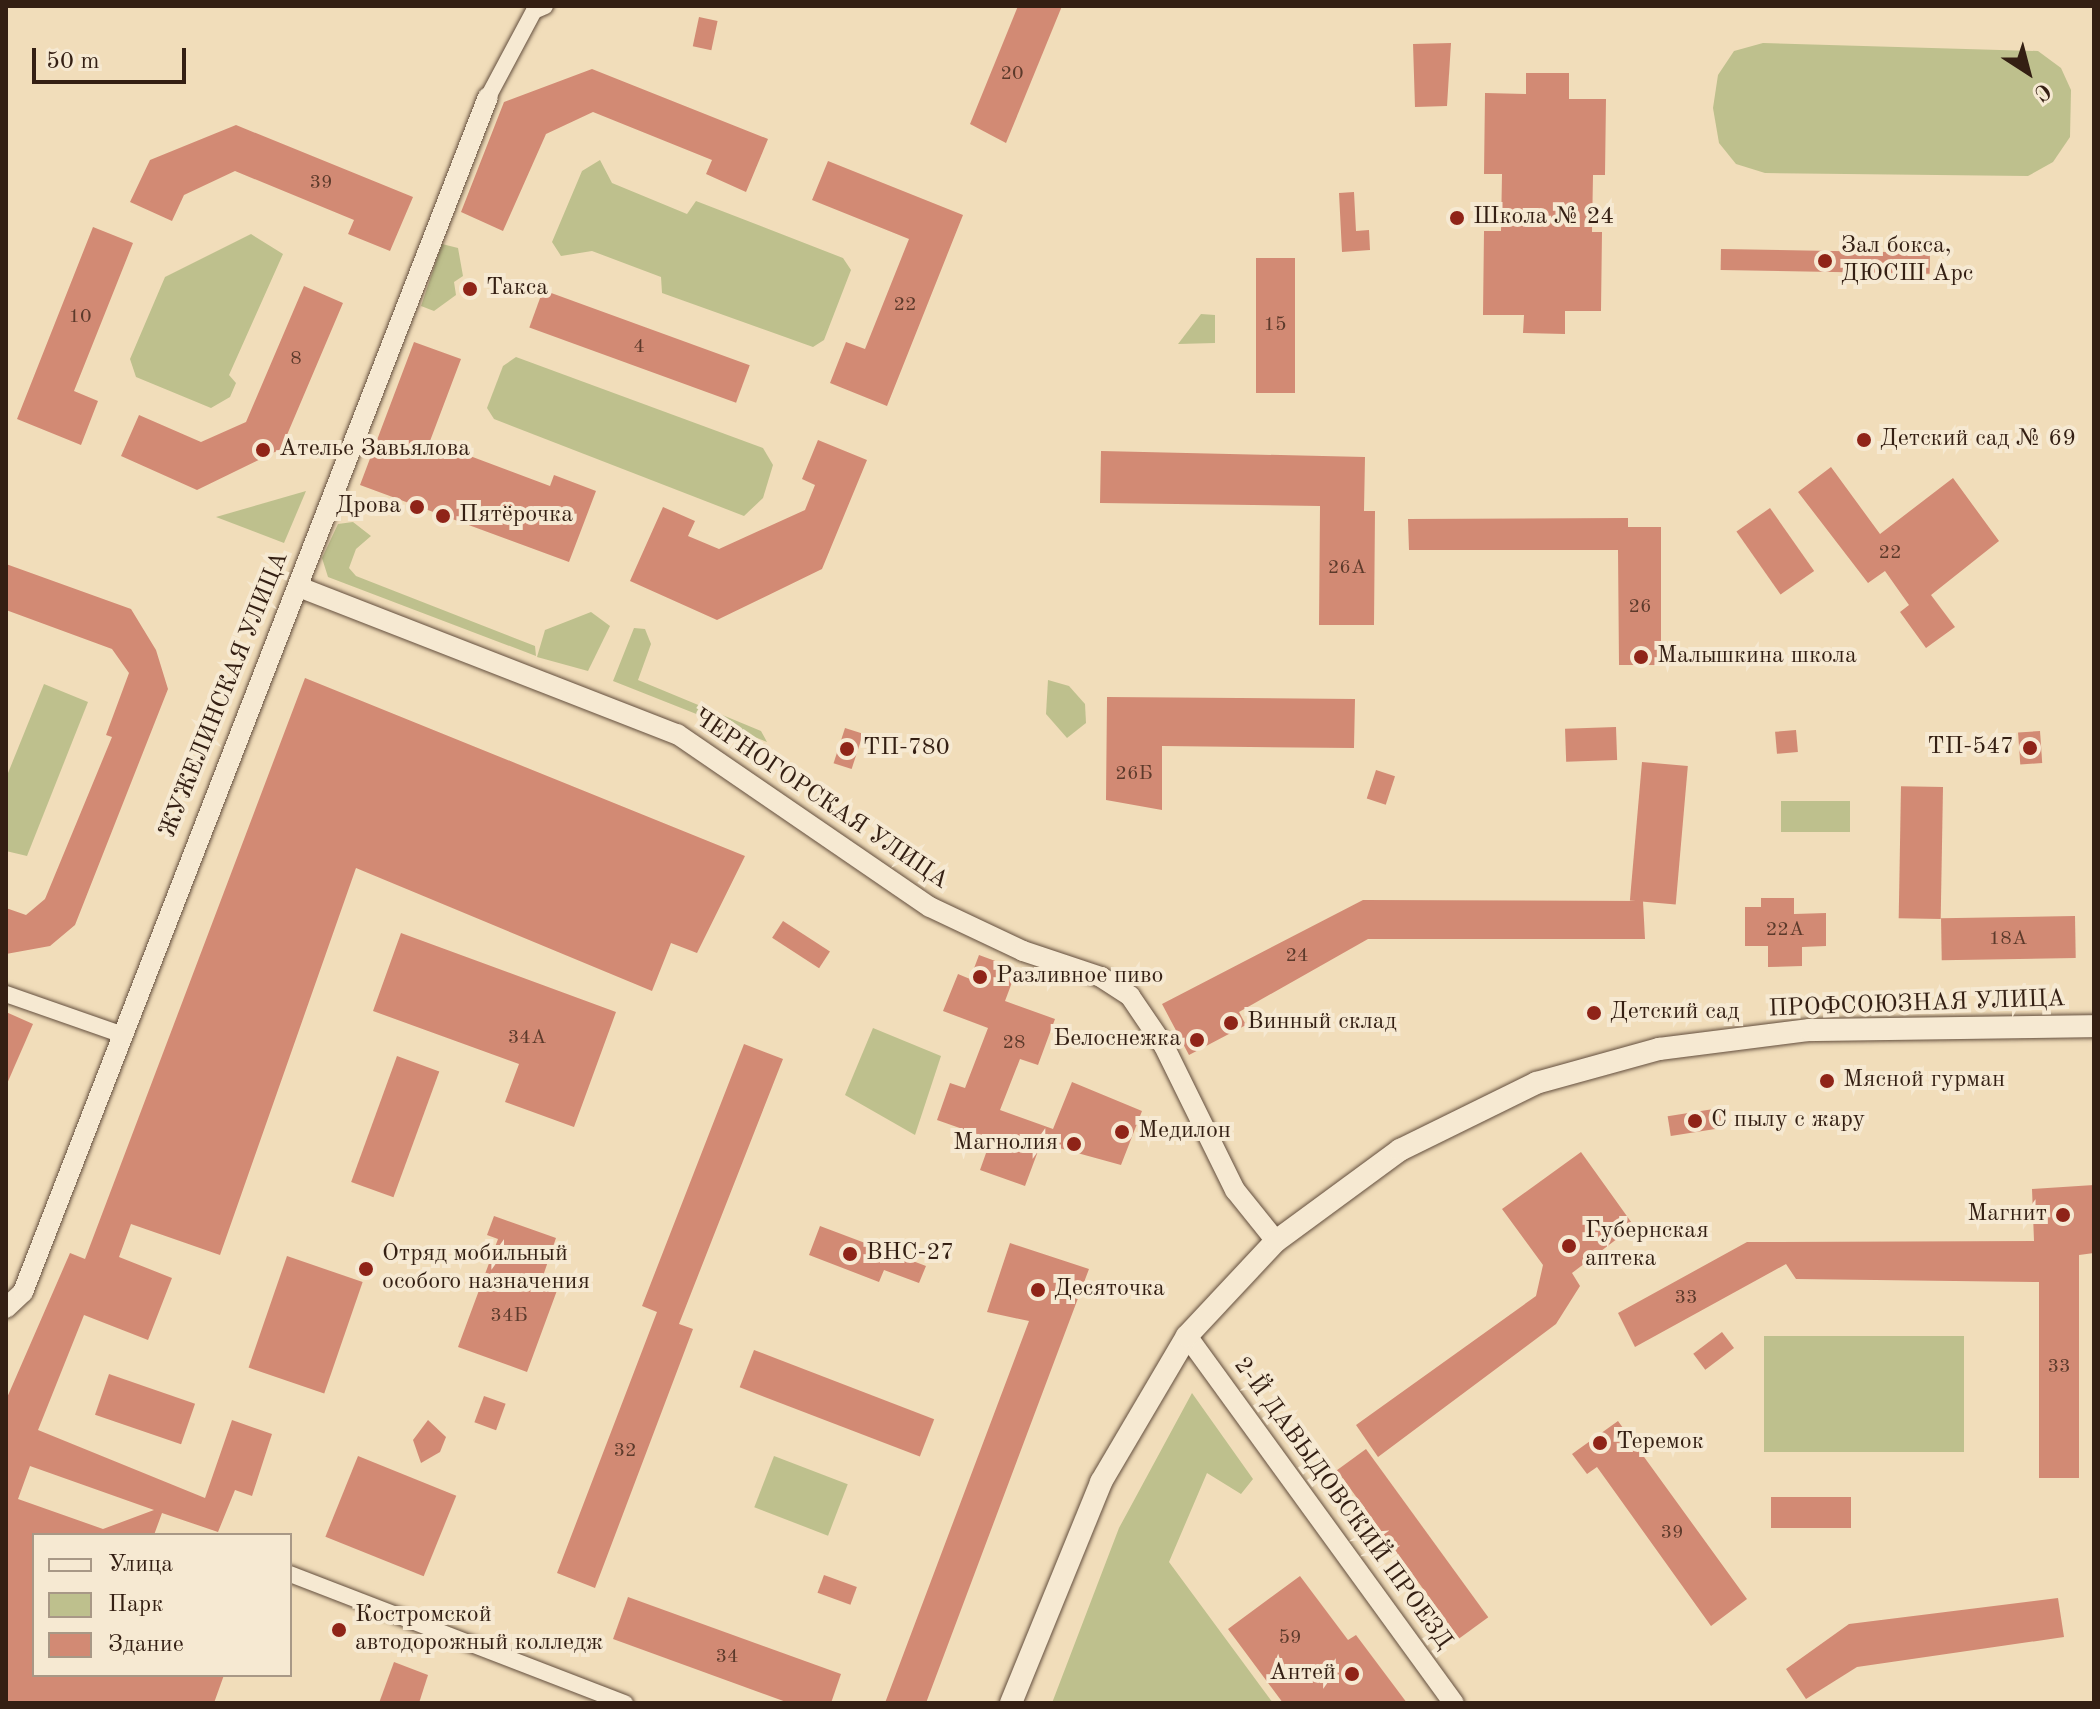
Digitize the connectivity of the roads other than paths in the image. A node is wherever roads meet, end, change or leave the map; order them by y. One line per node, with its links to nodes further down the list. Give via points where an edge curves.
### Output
1 (538, 8): 2 (street)
2 (488, 97): 3 (street, ЖУЖЕЛИНСКАЯ УЛИЦА)
3 (299, 587): 6 (street, ЖУЖЕЛИНСКАЯ УЛИЦА); 7 (street, ЧЕРНОГОРСКАЯ УЛИЦА, via 677,734 930,907 1111,983 1130,996 1164,1046 1235,1190)
4 (6, 994): 6 (street)
5 (2094, 1026): 7 (main road, ПРОФСОЮЗНАЯ УЛИЦА, via 1810,1030 1612,1057 1466,1113 1400,1150)
6 (120, 1034): 8 (street, ЖУЖЕЛИНСКАЯ УЛИЦА, via 23,1292)
7 (1276, 1241): 9 (main road, ПРОФСОЮЗНАЯ УЛИЦА)
8 (6, 1308)
9 (1187, 1336): 12 (main road, ПРОФСОЮЗНАЯ УЛИЦА, via 1101,1482); 13 (street, 2-Й ДАВЫДОВСКИЙ ПРОЕЗД)
10 (292, 1575): 11 (street)
11 (625, 1703)
12 (1011, 1703)
13 (1454, 1703)

